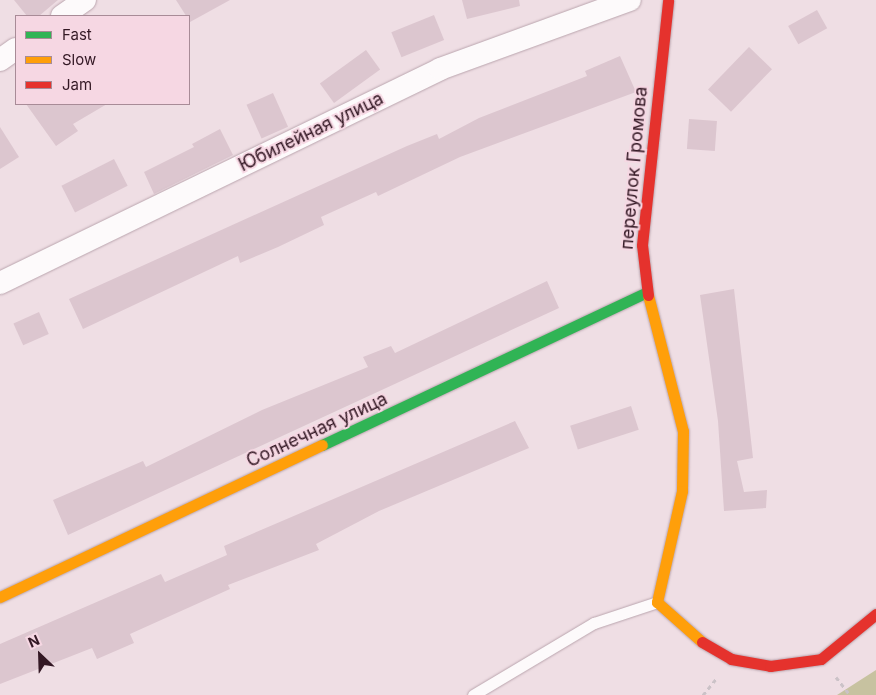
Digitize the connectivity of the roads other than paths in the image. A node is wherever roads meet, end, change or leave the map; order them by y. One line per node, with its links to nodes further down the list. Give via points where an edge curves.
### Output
1 (85, 0): 4 (street)
2 (630, 0): 7 (street, Юбилейная улица, via 440,69)
3 (668, 0): 8 (street, переулок Громова, via 642,245)
4 (63, 15)
5 (15, 50): 6 (street)
6 (0, 60)
7 (0, 283)
8 (647, 292): 9 (street, Солнечная улица); 10 (street, переулок Громова, via 683,431 682,491)
9 (0, 597)
10 (657, 602): 11 (street, via 688,634 731,659 770,666 821,659); 12 (lane, via 594,623)
11 (876, 614)
12 (473, 695)

